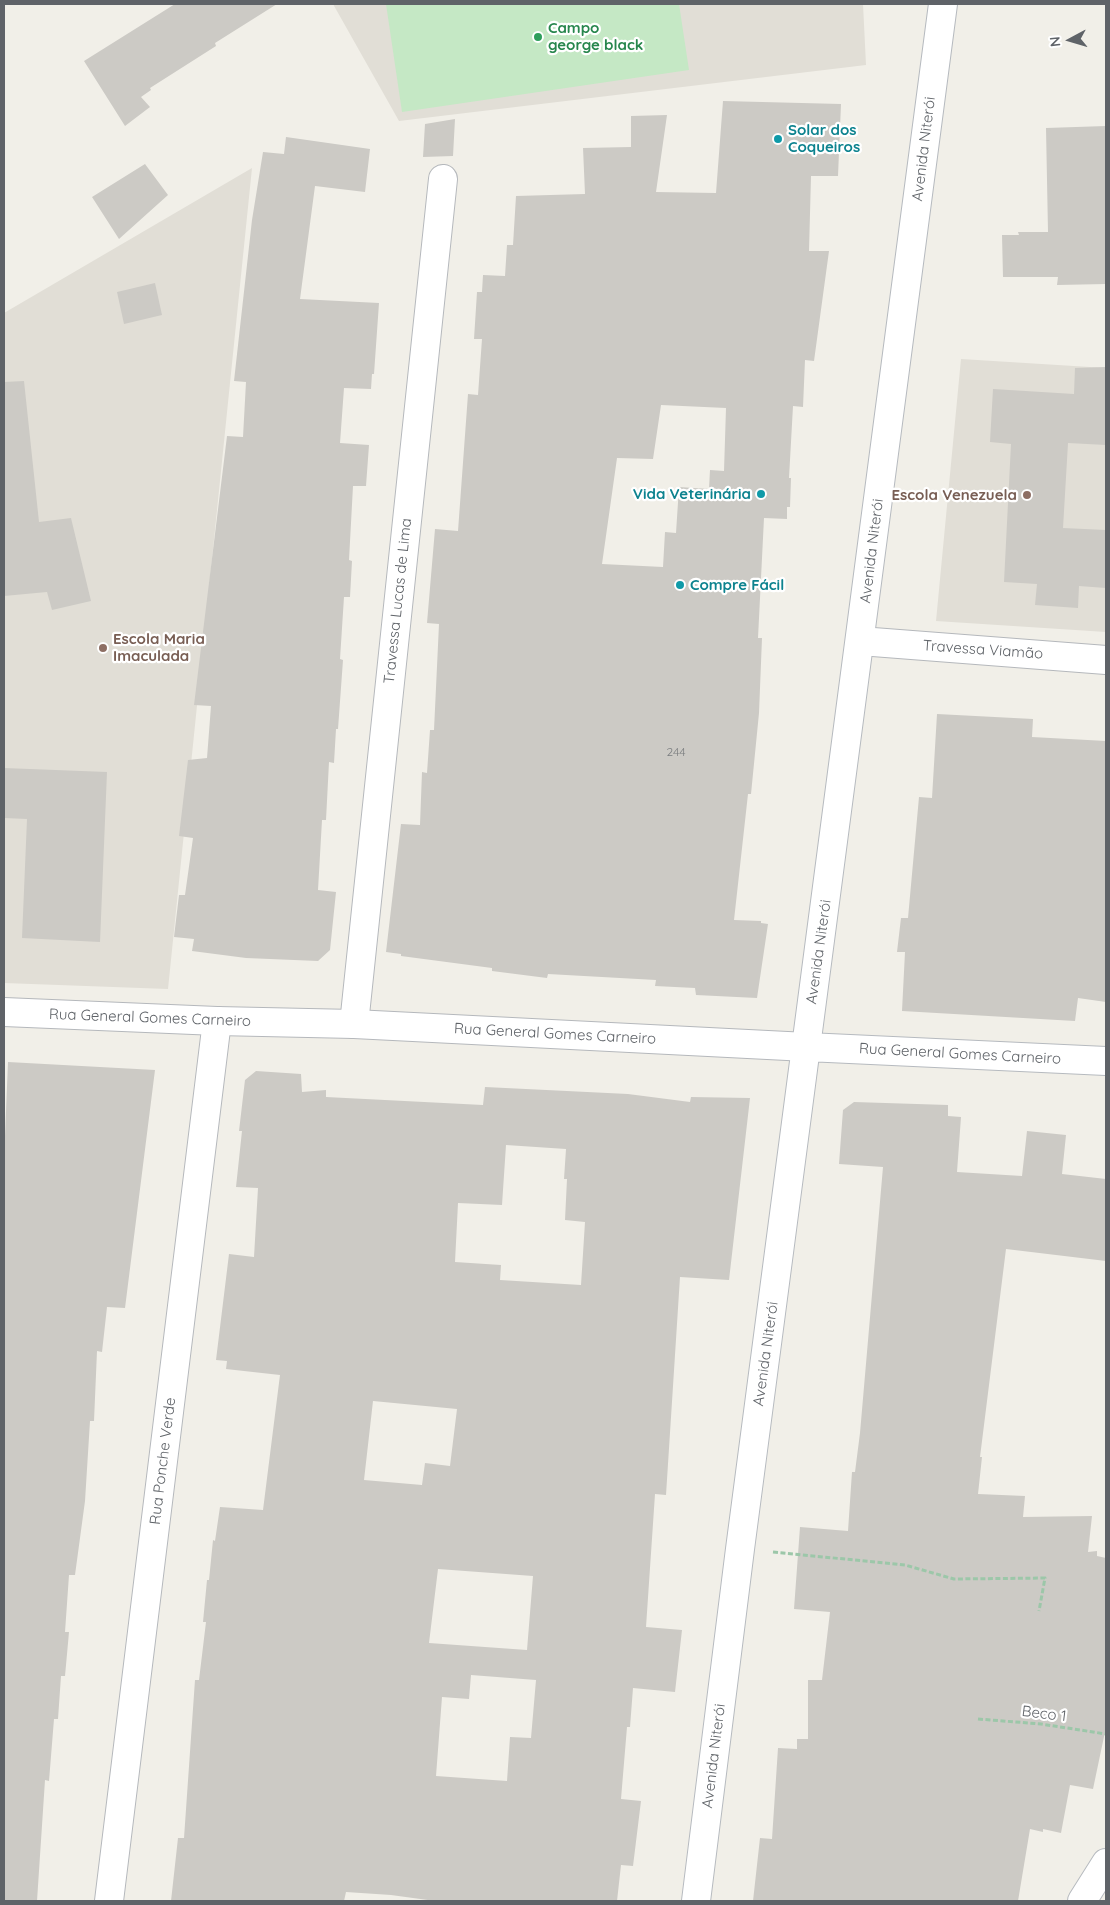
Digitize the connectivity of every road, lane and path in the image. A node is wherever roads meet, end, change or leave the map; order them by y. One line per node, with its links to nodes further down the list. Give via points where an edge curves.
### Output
1 (942, 4): 3 (street, Avenida Niterói)
2 (443, 179): 7 (street, Travessa Lucas de Lima)
3 (860, 640): 4 (street, Travessa Viamão); 8 (street, Avenida Niterói)
4 (1106, 660)
5 (4, 1012): 6 (street, Rua General Gomes Carneiro)
6 (216, 1021): 7 (street, Rua General Gomes Carneiro); 15 (street, Rua Ponche Verde)
7 (354, 1024): 8 (street, Rua General Gomes Carneiro)
8 (806, 1047): 9 (street, Rua General Gomes Carneiro); 10 (street, Avenida Niterói)
9 (1106, 1061)
10 (740, 1549): 11 (path, via 905,1565 954,1579 1045,1578); 16 (street, Avenida Niterói)
11 (1039, 1611)
12 (978, 1719): 13 (path, Beco 1)
13 (1106, 1734)
14 (1106, 1864): 17 (street)
15 (109, 1901)
16 (696, 1901)
17 (1082, 1901)

